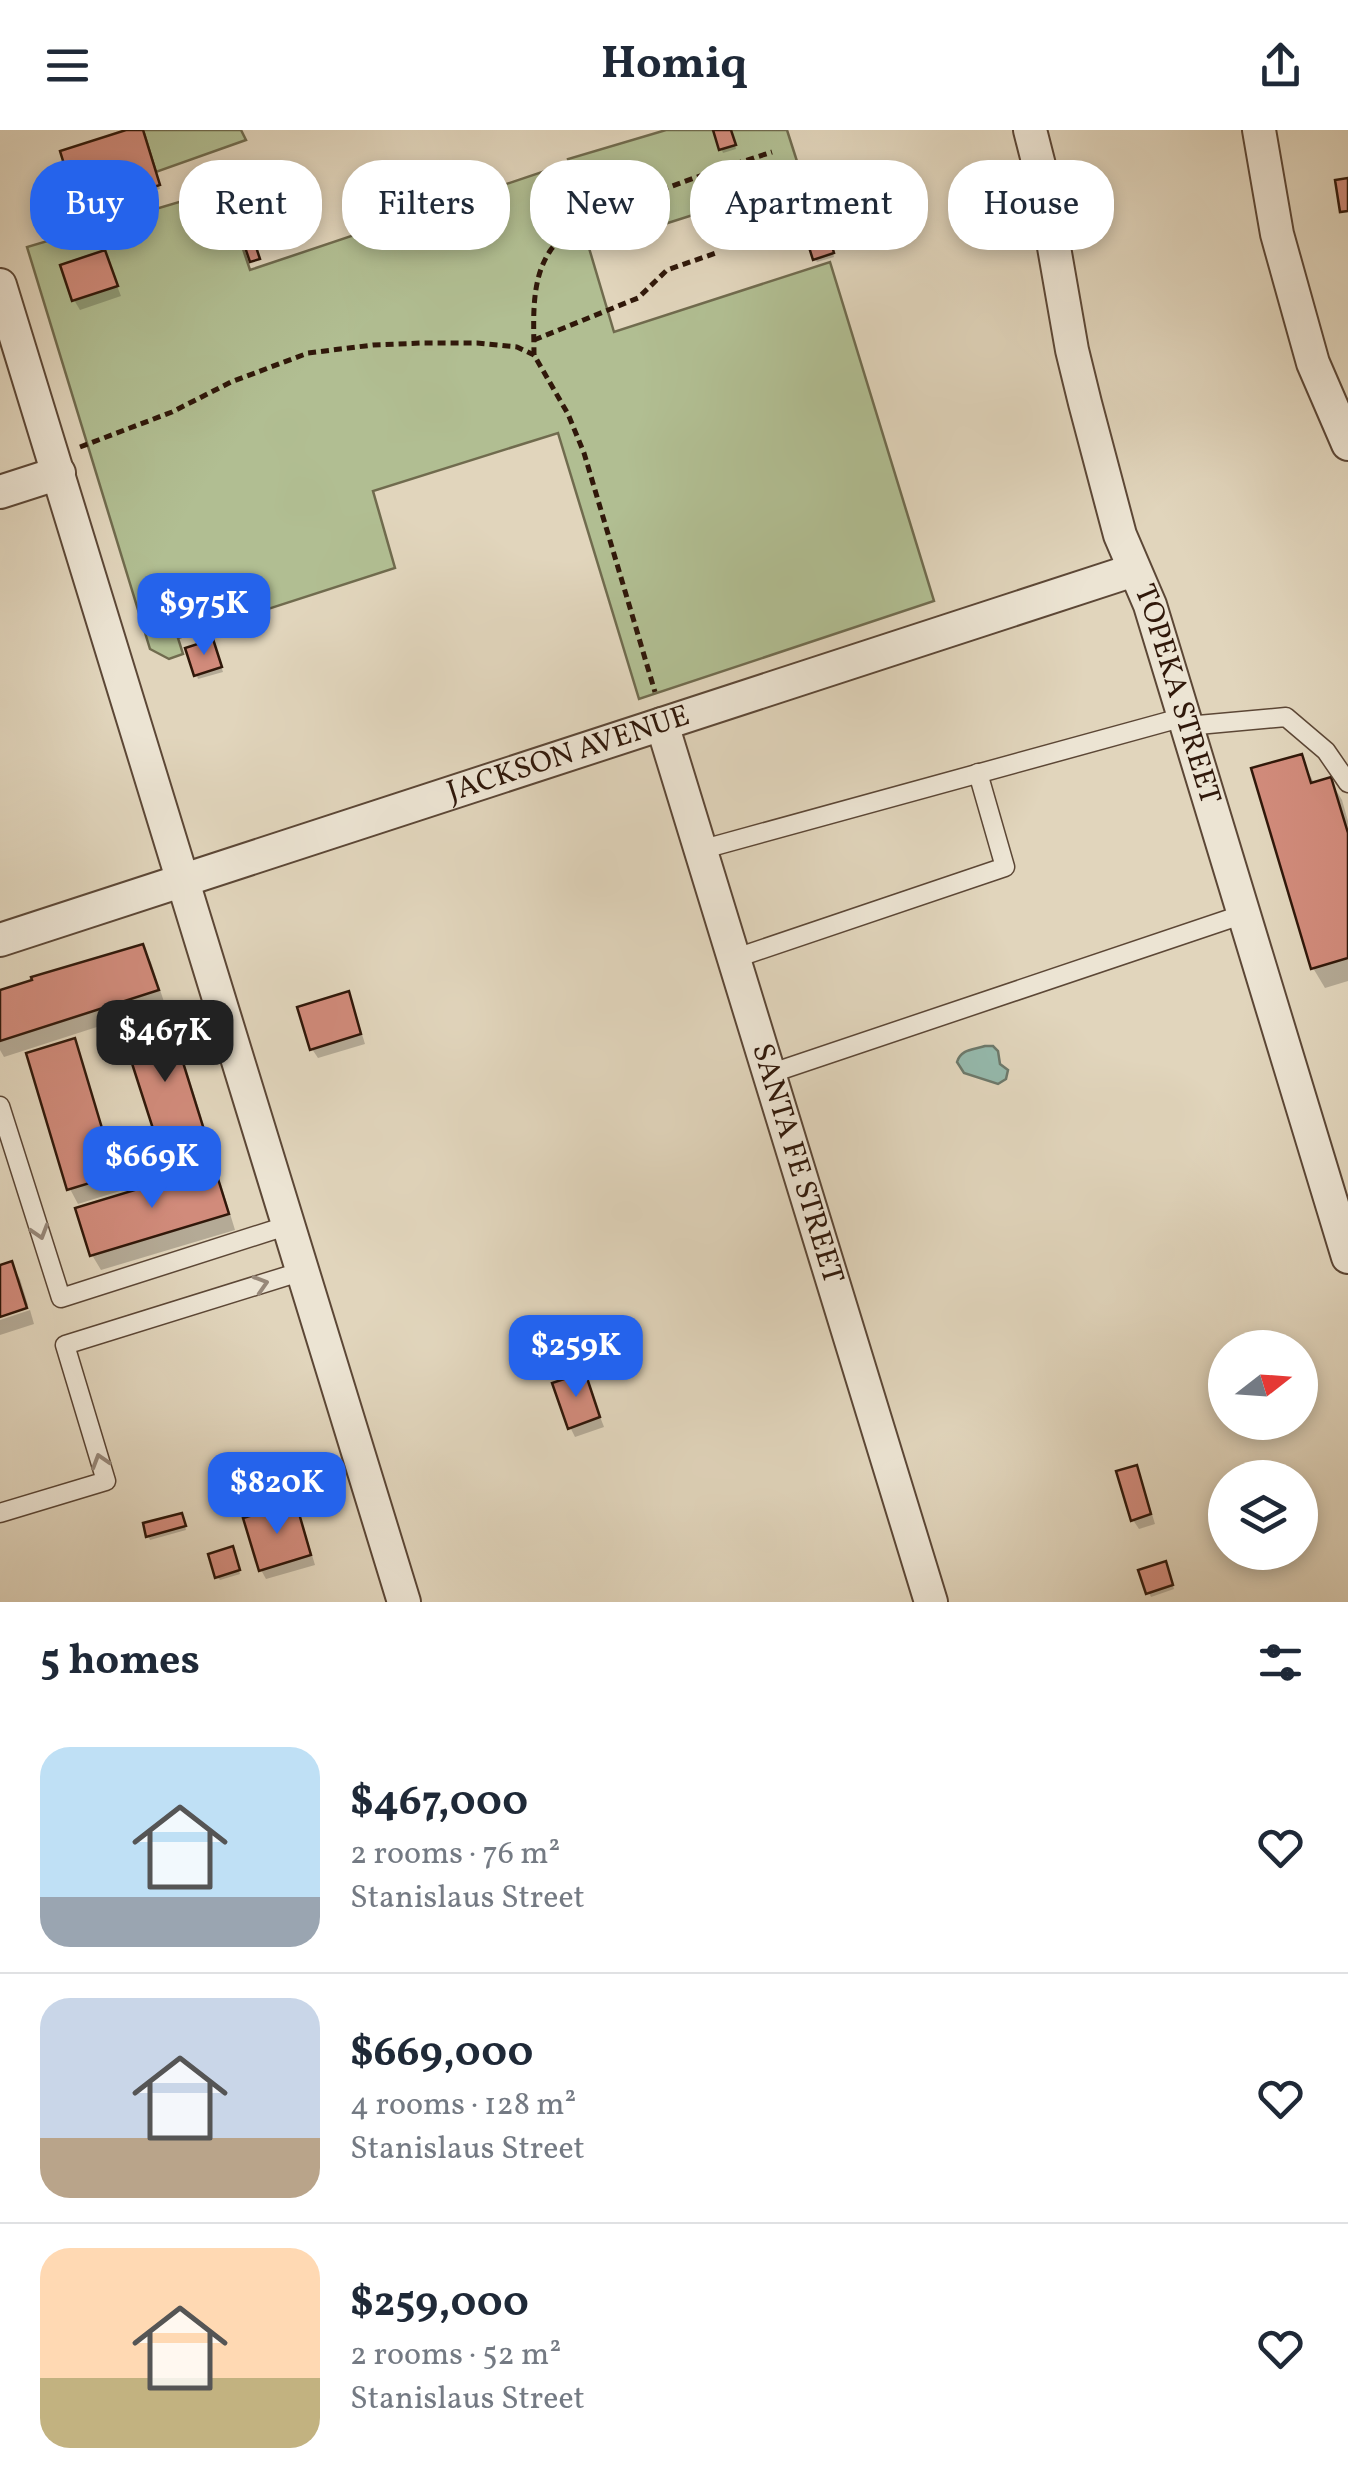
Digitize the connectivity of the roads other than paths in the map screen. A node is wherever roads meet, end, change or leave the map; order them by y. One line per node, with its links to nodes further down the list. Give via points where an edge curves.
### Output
1 (1030, 130): 7 (street, TOPEKA STREET, via 1072,350)
2 (1259, 130): 4 (street, via 1277,234 1313,364)
3 (0, 285): 5 (street)
4 (1348, 444)
5 (56, 464): 6 (street); 13 (street)
6 (0, 492)
7 (1134, 570): 8 (street, TOPEKA STREET); 9 (street, JACKSON AVENUE)
8 (1185, 721): 10 (lane); 11 (lane, via 1286,717 1326,751); 14 (street, TOPEKA STREET)
9 (662, 724): 12 (street, SANTA FE STREET); 13 (street, JACKSON AVENUE)
10 (978, 773): 12 (lane); 16 (lane, via 1005,867)
11 (1348, 783)
12 (700, 850): 16 (street, SANTA FE STREET)
13 (184, 880): 15 (street, JACKSON AVENUE); 19 (street)
14 (1244, 914): 17 (lane); 20 (street, TOPEKA STREET)
15 (0, 940)
16 (734, 959): 17 (street, SANTA FE STREET)
17 (769, 1074): 24 (street, SANTA FE STREET)
18 (0, 1106): 19 (lane, one-way to 19, via 61,1298)
19 (290, 1225): 21 (street)
20 (1348, 1257)
21 (303, 1271): 22 (lane, one-way to 21, via 106,1481 66,1345); 23 (street)
22 (0, 1513)
23 (404, 1602)
24 (930, 1602)

